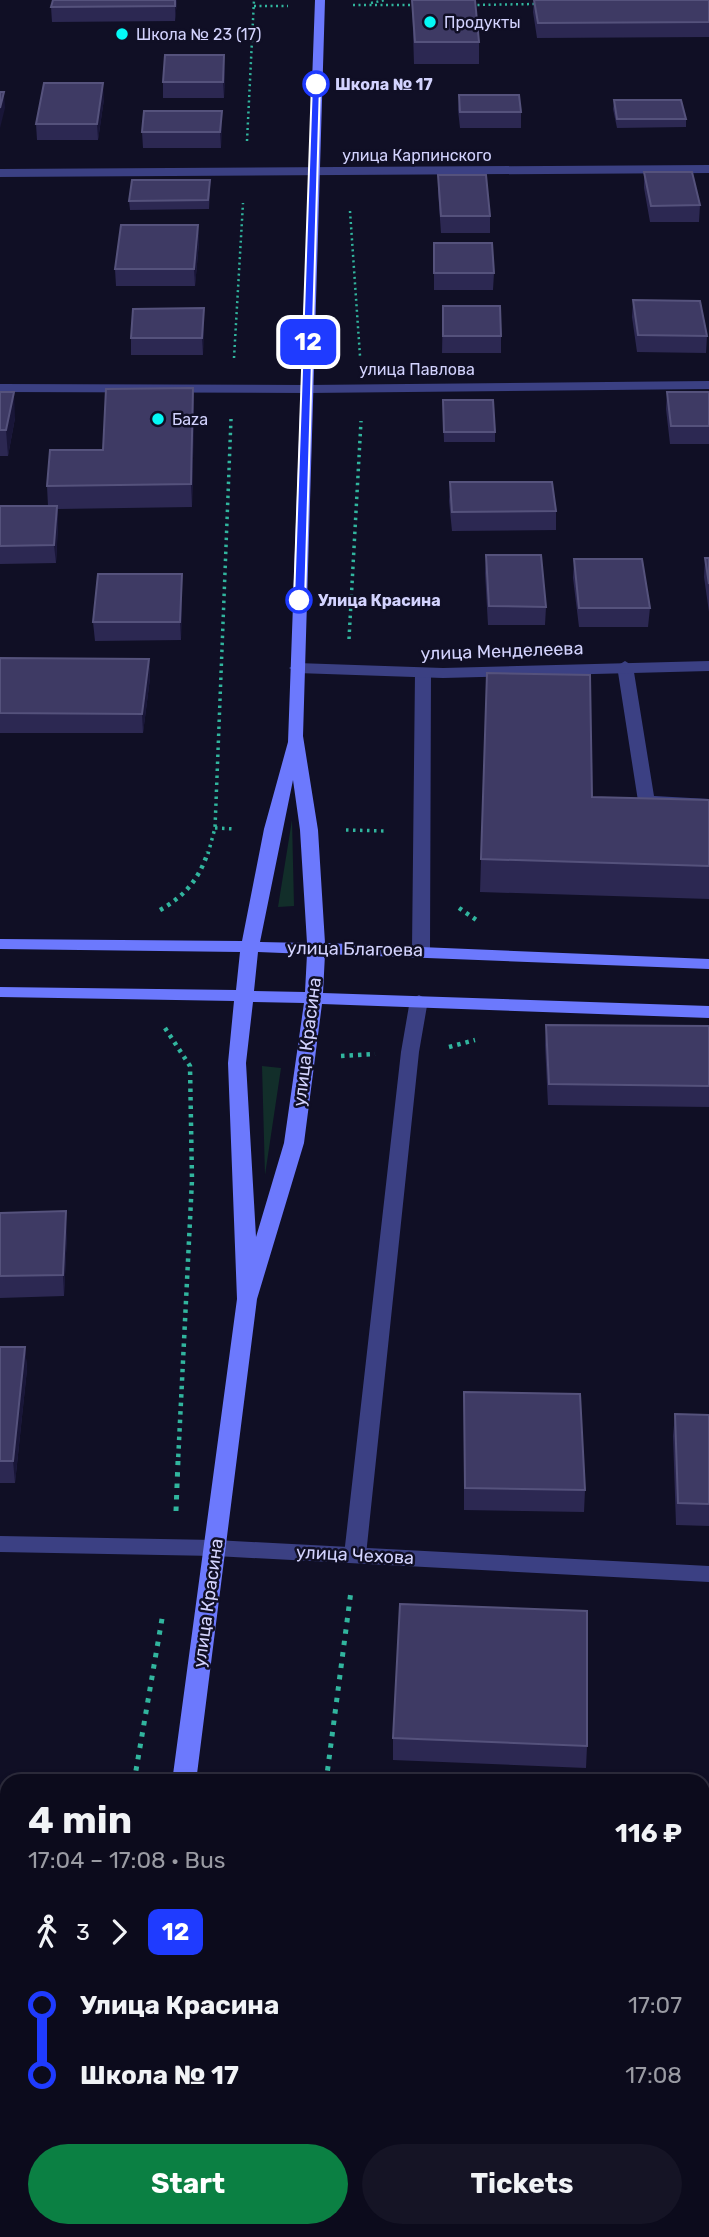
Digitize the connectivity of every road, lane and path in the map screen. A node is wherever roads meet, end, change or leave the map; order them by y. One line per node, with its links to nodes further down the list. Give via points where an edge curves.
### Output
1 (254, 0): 8 (path)
2 (385, 0): 5 (path)
3 (319, 3): 5 (path); 8 (path); 11 (main road, улица Красина)
4 (542, 4): 7 (path)
5 (363, 5): 6 (path)
6 (418, 5)
7 (460, 5)
8 (254, 6): 10 (path)
9 (709, 169): 12 (street, улица Карпинского)
10 (245, 171): 11 (street, улица Карпинского); 13 (street, улица Карпинского); 17 (path)
11 (312, 171): 12 (street, улица Карпинского); 18 (main road, улица Красина)
12 (347, 171): 15 (path)
13 (0, 173)
14 (709, 385): 15 (street, улица Павлова)
15 (362, 387): 18 (street, улица Павлова); 22 (path)
16 (0, 388): 17 (street, улица Павлова)
17 (233, 389): 18 (street, улица Павлова); 27 (path, via 215,828 206,862 185,897)
18 (307, 389): 21 (main road, улица Красина)
19 (625, 666): 20 (street, улица Менделеева); 23 (street, улица Менделеева); 25 (street, via 646,801)
20 (709, 666)
21 (297, 668): 22 (street, улица Менделеева); 24 (main road, улица Красина)
22 (347, 668): 23 (street, улица Менделеева)
23 (423, 674): 32 (street)
24 (295, 736): 30 (main road, улица Красина); 31 (main road, улица Красина, via 309,830)
25 (709, 804)
26 (455, 905): 28 (path)
27 (148, 912)
28 (484, 924)
29 (0, 944): 30 (main road, улица Благоева)
30 (250, 947): 31 (main road, улица Благоева); 35 (main road, улица Красина)
31 (316, 949): 32 (main road, улица Благоева); 36 (main road, улица Красина)
32 (421, 950): 33 (main road, улица Благоева)
33 (709, 964)
34 (0, 992): 35 (main road)
35 (244, 996): 36 (main road); 40 (main road, улица Красина, via 237,1063)
36 (314, 998): 37 (main road); 40 (main road, улица Красина, via 294,1143)
37 (419, 1000): 38 (main road); 44 (street)
38 (709, 1012)
39 (190, 1066): 42 (path, via 192,1180)
40 (247, 1299): 43 (main road, улица Красина)
41 (0, 1544): 42 (street, улица Чехова)
42 (174, 1547): 43 (street, улица Чехова); 46 (path)
43 (215, 1548): 44 (street, улица Чехова); 47 (main road, улица Красина)
44 (355, 1555): 45 (street, улица Чехова); 48 (path)
45 (709, 1574)
46 (135, 1774)
47 (185, 1774)
48 (327, 1774)

